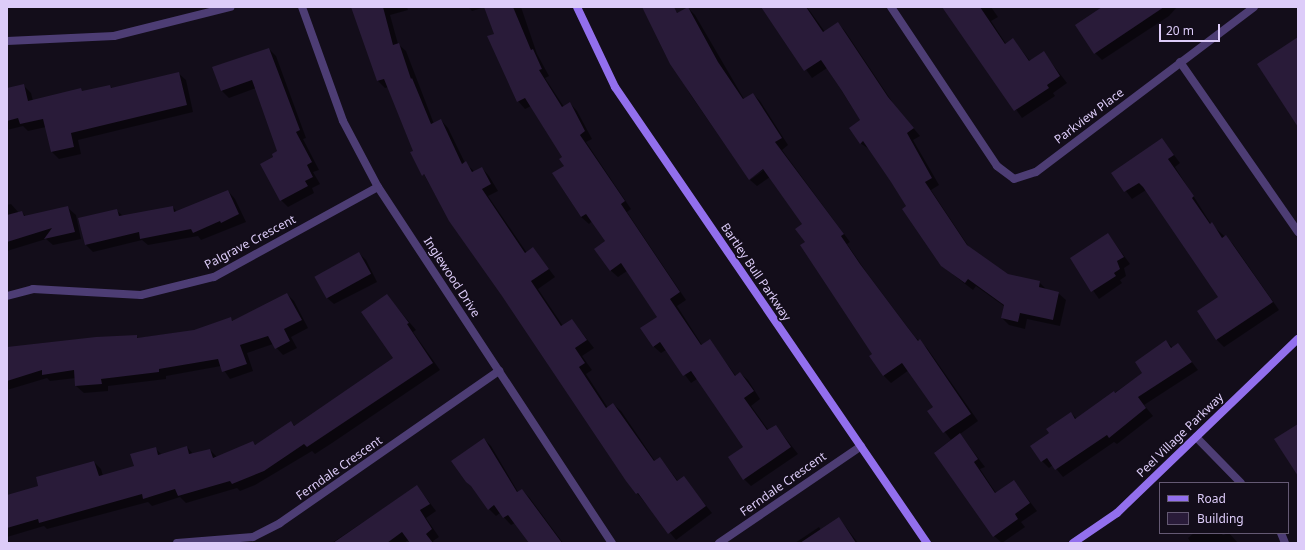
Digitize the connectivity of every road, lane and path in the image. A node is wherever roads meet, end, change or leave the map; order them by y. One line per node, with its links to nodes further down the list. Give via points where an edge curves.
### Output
1 (230, 7): 6 (street, via 114,36)
2 (302, 7): 8 (street, Inglewood Drive, via 343,121)
3 (577, 7): 14 (street, Bartley Bull Parkway, via 615,87)
4 (891, 7): 7 (street, Parkview Place, via 997,166 1014,179 1036,172)
5 (1254, 7): 7 (street)
6 (7, 41)
7 (1180, 62): 9 (street)
8 (378, 187): 10 (street, Palgrave Crescent, via 214,277 141,295 33,289); 12 (street, Inglewood Drive)
9 (1298, 232)
10 (7, 296)
11 (1298, 339): 13 (street, Peel Village Parkway)
12 (500, 371): 16 (street, Ferndale Crescent, via 280,523 253,537); 17 (street, Inglewood Drive)
13 (1196, 437): 15 (street); 20 (street, Peel Village Parkway, via 1117,513)
14 (860, 446): 18 (street, Ferndale Crescent); 19 (street, Bartley Bull Parkway)
15 (1239, 482)
16 (177, 543)
17 (612, 543)
18 (719, 543)
19 (927, 543)
20 (1074, 543)

